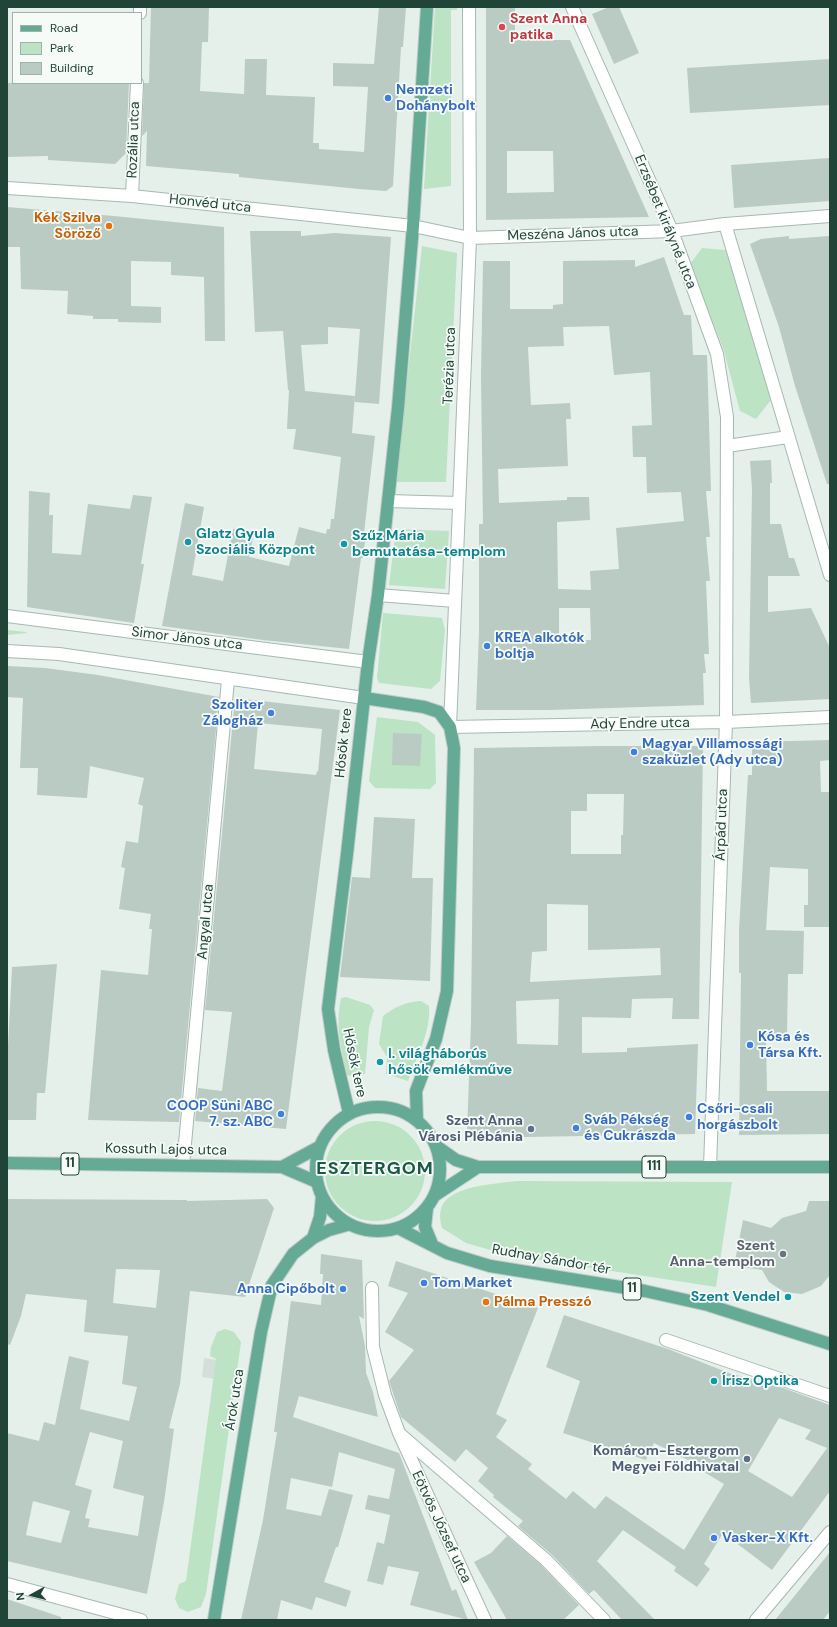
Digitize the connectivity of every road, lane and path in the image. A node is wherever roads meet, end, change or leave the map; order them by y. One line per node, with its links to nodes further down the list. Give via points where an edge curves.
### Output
1 (427, 7): 9 (main road)
2 (469, 7): 11 (street, Terézia utca)
3 (572, 7): 10 (street, Erzsébet királyné utca)
4 (137, 84): 6 (street, Rozália utca)
5 (7, 188): 6 (street, Honvéd utca)
6 (132, 196): 9 (street, Honvéd utca)
7 (830, 216): 8 (street, Meszéna János utca)
8 (725, 224): 10 (street, Meszéna János utca); 12 (street)
9 (413, 226): 11 (street, Meszéna János utca); 15 (main road)
10 (672, 231): 11 (street, Meszéna János utca); 13 (street, Erzsébet királyné utca, via 717,354 727,417)
11 (470, 238): 16 (street, Terézia utca)
12 (788, 437): 13 (street); 17 (street)
13 (727, 446): 14 (street, Erzsébet királyné utca)
14 (727, 484): 26 (street, Árpád utca)
15 (388, 501): 16 (street); 18 (main road)
16 (459, 503): 19 (street, Terézia utca)
17 (830, 575)
18 (378, 595): 19 (street); 22 (main road)
19 (456, 601): 27 (street, Terézia utca)
20 (7, 616): 22 (street, Simor János utca)
21 (7, 651): 23 (street, via 59,654)
22 (368, 662): 24 (main road)
23 (228, 680): 24 (street); 33 (street, Angyal utca)
24 (364, 698): 27 (main road, Hősök tere, via 424,707 439,712); 28 (main road, Hősök tere, via 348,854 328,1009 335,1057)
25 (830, 717): 26 (street, Ady Endre utca)
26 (726, 722): 27 (street, Ady Endre utca); 34 (street, Árpád utca)
27 (450, 726): 29 (main road, via 454,748 447,991 436,1039 416,1091)
28 (349, 1113): 29 (main road, via 366,1108 384,1107 401,1111); 31 (main road, via 326,1133)
29 (417, 1120): 30 (main road)
30 (436, 1146): 36 (main road, 111, via 456,1160); 40 (main road, via 440,1174)
31 (320, 1147): 35 (main road, Kossuth Lajos utca / 11); 38 (main road, via 316,1164)
32 (7, 1163): 33 (main road, Kossuth Lajos utca / 11)
33 (183, 1165): 35 (main road, Kossuth Lajos utca / 11)
34 (710, 1166): 36 (main road, 111); 37 (main road, 111)
35 (282, 1167): 38 (main road, 11)
36 (478, 1167): 40 (main road)
37 (830, 1167)
38 (316, 1182): 39 (main road)
39 (322, 1196): 42 (main road, via 331,1210); 44 (main road, via 320,1217)
40 (434, 1196): 41 (main road)
41 (427, 1208): 43 (main road, via 414,1220); 45 (main road, via 425,1226)
42 (347, 1225): 43 (main road, via 370,1231); 44 (main road, Árok utca)
43 (398, 1228): 45 (main road, Rudnay Sándor tér / 11)
44 (313, 1238): 54 (main road, Árok utca, via 293,1254 272,1285 261,1332)
45 (432, 1244): 48 (main road, Rudnay Sándor tér / 11, via 447,1253 490,1266 645,1291 708,1305)
46 (372, 1288): 50 (street, Eötvös József utca, via 373,1347 385,1395)
47 (666, 1340): 49 (street)
48 (830, 1344)
49 (830, 1396)
50 (399, 1433): 55 (street, Eötvös József utca); 56 (street, Eötvös József utca, via 546,1560)
51 (830, 1532): 57 (street)
52 (7, 1584): 53 (street)
53 (141, 1620)
54 (214, 1620)
55 (485, 1620)
56 (604, 1620)
57 (756, 1620)

